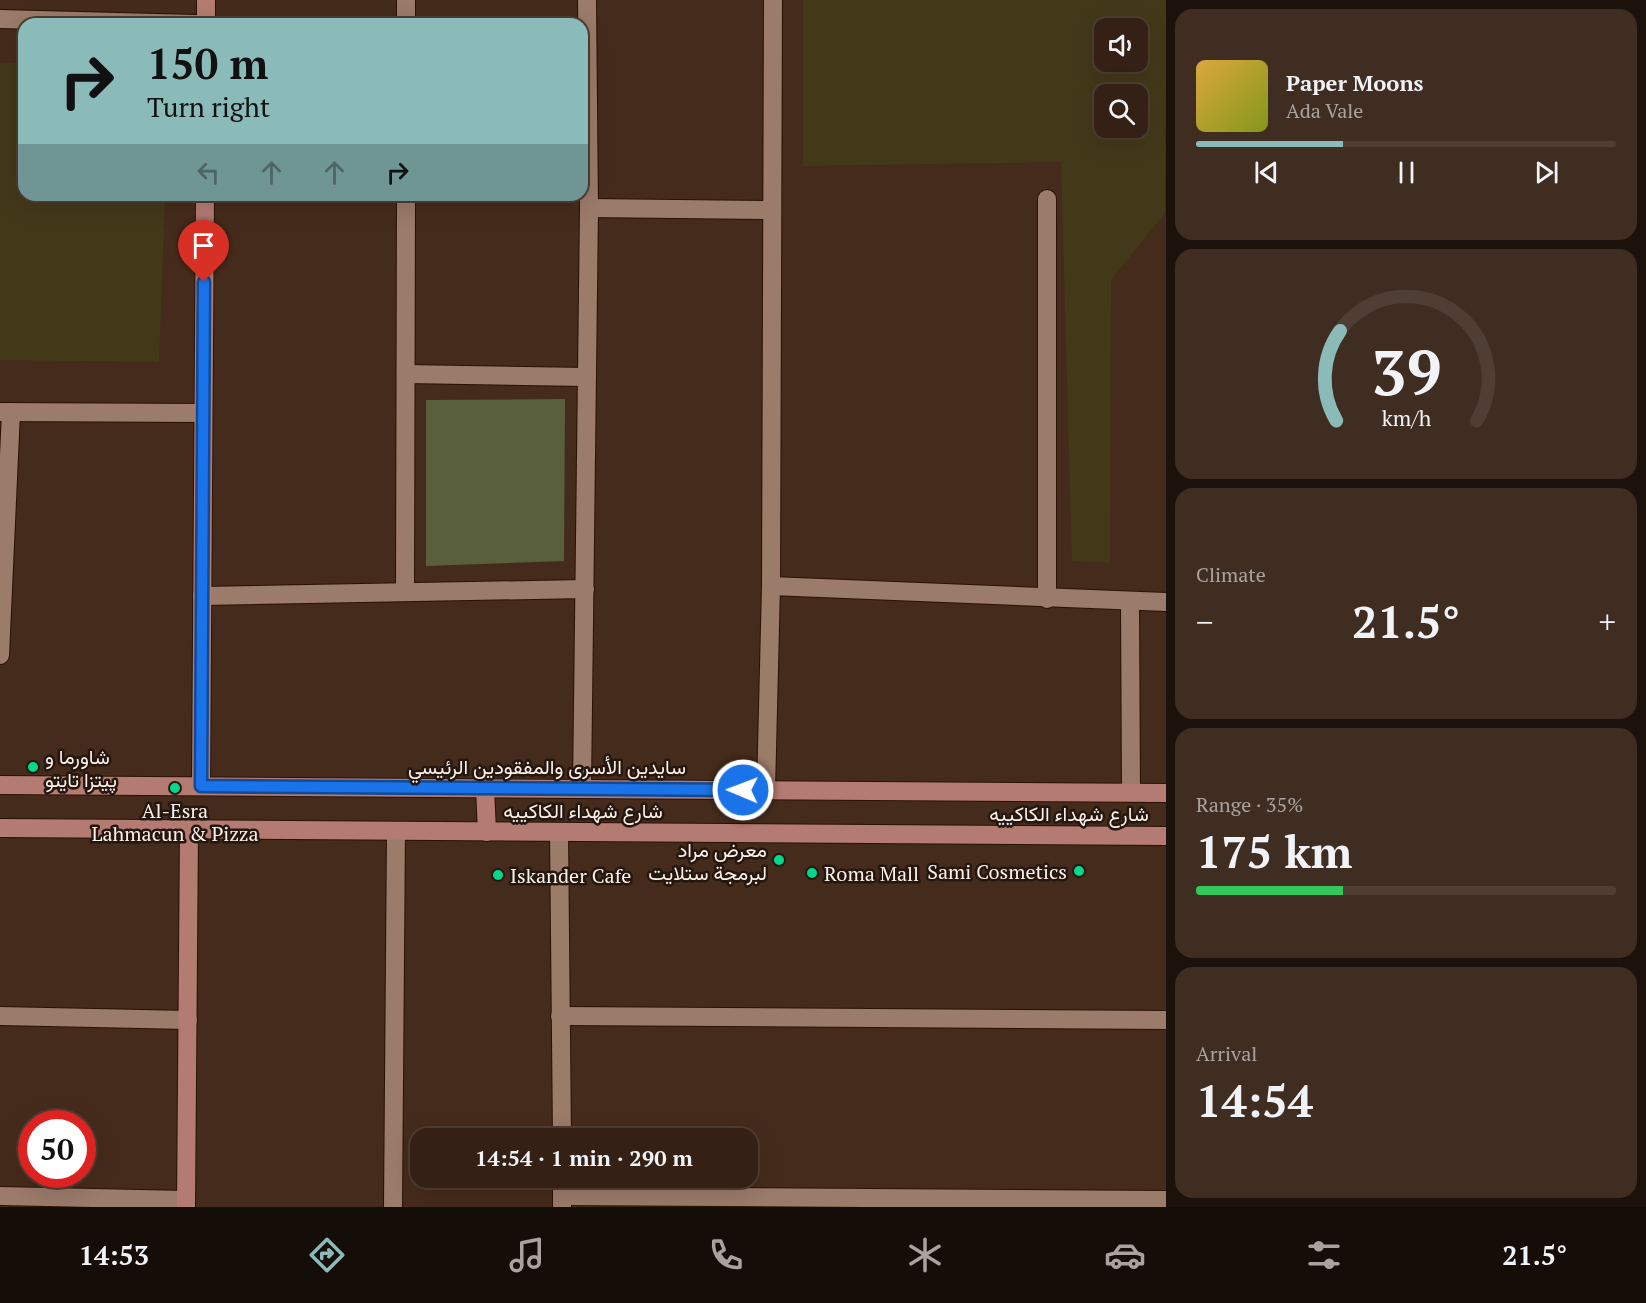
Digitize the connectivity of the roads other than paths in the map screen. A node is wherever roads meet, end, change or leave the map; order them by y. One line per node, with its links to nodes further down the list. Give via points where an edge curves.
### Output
1 (206, 0): 5 (main road)
2 (406, 0): 6 (street)
3 (587, 0): 7 (street)
4 (773, 0): 15 (street)
5 (206, 18)
6 (406, 18)
7 (587, 18)
8 (0, 19): 9 (street)
9 (18, 19)
10 (588, 104): 14 (street)
11 (1047, 199): 24 (street)
12 (205, 201): 19 (main road)
13 (406, 201): 16 (street)
14 (589, 208): 15 (street); 17 (street)
15 (772, 210): 20 (street)
16 (406, 374): 17 (street); 22 (street)
17 (587, 377): 21 (street)
18 (5, 412): 19 (street); 27 (street)
19 (203, 413): 23 (main road)
20 (771, 586): 24 (street); 32 (street)
21 (585, 589): 22 (street); 31 (street)
22 (405, 592): 23 (street)
23 (202, 596): 29 (main road)
24 (1047, 598): 25 (street)
25 (1130, 602): 26 (street); 33 (street)
26 (1166, 602)
27 (0, 655)
28 (0, 785): 29 (main road, سايدين الأسرى والمفقودين الرئيسي)
29 (201, 786): 30 (main road, سايدين الأسرى والمفقودين الرئيسي)
30 (485, 788): 31 (main road, سايدين الأسرى والمفقودين الرئيسي); 38 (main road)
31 (582, 788): 32 (main road, سايدين الأسرى والمفقودين الرئيسي)
32 (766, 790): 33 (main road, سايدين الأسرى والمفقودين الرئيسي)
33 (1131, 792): 34 (main road, سايدين الأسرى والمفقودين الرئيسي)
34 (1166, 793)
35 (0, 828): 36 (main road, شارع شهداء الكاكييه)
36 (189, 830): 37 (main road, شارع شهداء الكاكييه); 43 (main road)
37 (396, 831): 38 (main road, شارع شهداء الكاكييه); 50 (street)
38 (487, 832): 39 (main road, شارع شهداء الكاكييه)
39 (559, 832): 40 (main road, شارع شهداء الكاكييه); 42 (street)
40 (1166, 836)
41 (0, 1016): 43 (street)
42 (560, 1016): 44 (street); 45 (street)
43 (188, 1020): 49 (main road)
44 (1166, 1020)
45 (562, 1128)
46 (0, 1196): 49 (street)
47 (1166, 1200): 48 (street)
48 (562, 1202)
49 (186, 1203)
50 (393, 1207)

